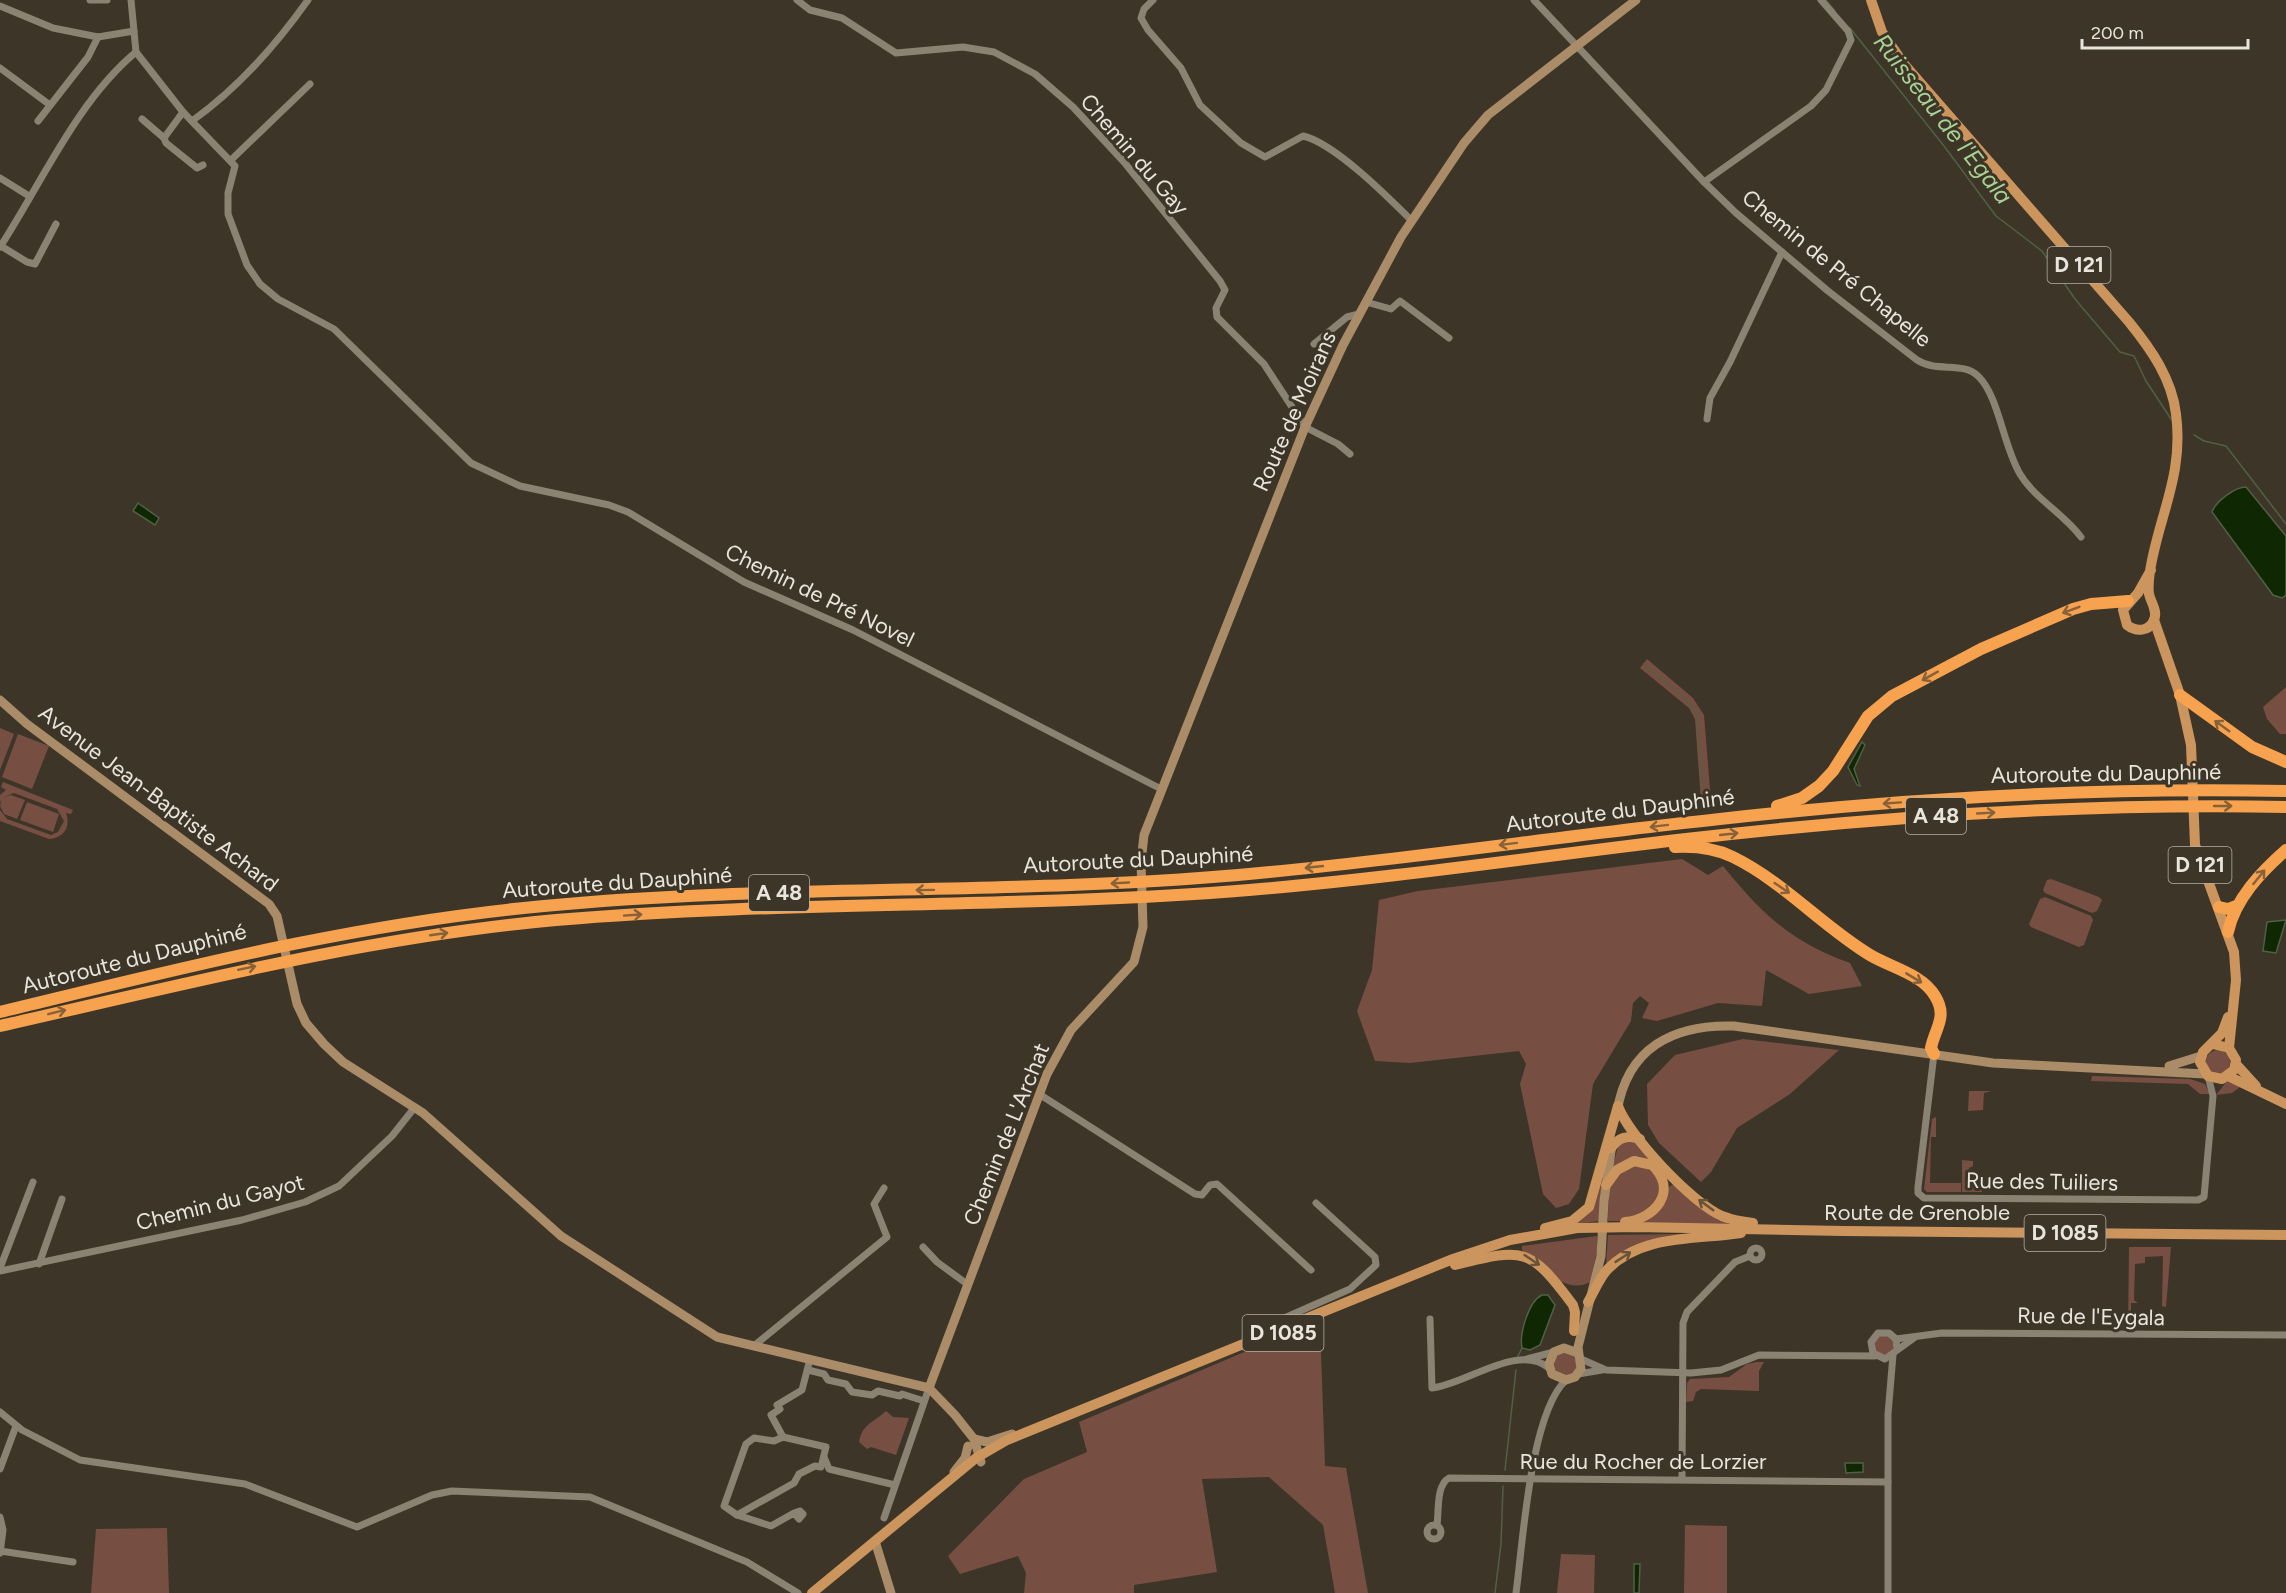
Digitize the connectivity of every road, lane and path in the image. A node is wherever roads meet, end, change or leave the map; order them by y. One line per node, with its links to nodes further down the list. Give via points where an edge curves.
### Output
1 (90, 0): 2 (street)
2 (107, 0)
3 (131, 0): 12 (street)
4 (308, 0): 22 (street, via 272,46)
5 (797, 0): 40 (street, Chemin du Gay, via 810,10 842,18 896,53 963,47 994,52 1035,74 1125,162 1222,284 1224,294 1216,308 1217,317 1264,364)
6 (1153, 0): 29 (street, via 1141,18 1148,30 1181,68 1194,99 1241,143 1265,157 1303,136 1311,138 1348,164)
7 (1534, 0): 14 (street)
8 (1635, 0): 14 (street, Route de Moirans)
9 (1821, 0): 27 (street, via 1851,40 1826,90 1806,110)
10 (1871, 0): 43 (main road, D 121, via 1882,32 1904,64 2129,322 2166,378 2176,413 2178,454)
11 (0, 6): 13 (street, via 53,28)
12 (135, 31): 13 (street); 15 (street)
13 (98, 37): 18 (street, via 88,57)
14 (1577, 46): 27 (street, Chemin de Pré Chapelle); 29 (street, Route de Moirans, via 1488,115 1464,143)
15 (136, 52): 19 (street); 28 (street, via 114,71 94,97)
16 (0, 68): 18 (street)
17 (310, 84): 24 (street)
18 (50, 105): 21 (street)
19 (183, 112): 22 (street); 23 (street)
20 (142, 118): 23 (street)
21 (38, 121)
22 (192, 121): 24 (street)
23 (164, 138): 25 (street, via 197,168)
24 (231, 160): 52 (street, Chemin de Pré Novel, via 235,170 228,193 228,214 247,265 261,284 278,299 334,329 471,463 520,486 628,512 744,582 853,630)
25 (203, 165)
26 (0, 178): 28 (street)
27 (1704, 182): 34 (street, Chemin de Pré Chapelle)
28 (29, 196): 32 (street)
29 (1412, 220): 35 (street, Route de Moirans)
30 (56, 224): 33 (street, via 35,264)
31 (0, 228): 32 (street)
32 (9, 234): 33 (street)
33 (0, 247)
34 (1782, 252): 39 (street, via 1710,398); 42 (street, Chemin de Pré Chapelle, via 1917,360 1932,368 1958,368 1978,376 1990,396 2021,475)
35 (1366, 302): 36 (street, Route de Moirans); 37 (street, via 1391,309 1400,301)
36 (1358, 316): 38 (street, via 1345,319); 40 (street, Route de Moirans)
37 (1449, 338)
38 (1314, 344)
39 (1707, 419)
40 (1305, 427): 41 (street); 52 (street, Route de Moirans)
41 (1350, 454)
42 (2081, 537)
43 (2151, 570): 44 (main road, D 121); 45 (main road, D 121)
44 (2131, 600): 45 (main road, via 2143,598); 47 (main road, via 2123,610 2124,621 2131,628); 55 (highway, one-way to 55, via 2073,609 1981,649 1900,691 1868,716 1833,771 1815,790 1788,804)
45 (2151, 603): 46 (main road)
46 (2154, 620): 47 (main road); 48 (main road, D 121)
47 (2142, 630): 48 (main road)
48 (2164, 648): 49 (main road, D 121)
49 (2181, 695): 51 (highway, one-way to 49, via 2252,747); 59 (main road, D 121, via 2191,745 2192,819 2200,866)
50 (0, 700): 77 (street, Avenue Jean-Baptiste Achard, via 262,898 273,909 281,931 301,1014 343,1062)
51 (2286, 762)
52 (1161, 789): 73 (street, Chemin de L'Archat, via 1144,835 1141,940 1134,962 1071,1030)
53 (2286, 791): 55 (highway, Autoroute du Dauphiné / A 48, one-way to 55, via 2023,794)
54 (2286, 807): 57 (highway, Autoroute du Dauphiné / A 48, one-way to 54, via 1928,816 2118,807)
55 (1717, 819): 62 (highway, Autoroute du Dauphiné / A 48, one-way to 62, via 1236,875 1038,887 696,896 468,914 292,942)
56 (2286, 850): 58 (highway, one-way to 56)
57 (1588, 851): 63 (highway, Autoroute du Dauphiné / A 48, one-way to 57, via 336,950 544,922 703,912 1044,903 1185,895); 66 (highway, one-way to 66, via 1697,847 1741,861 1798,899 1840,936 1931,990 1942,1017 1932,1042)
58 (2236, 906): 59 (highway); 60 (highway)
59 (2218, 907): 60 (main road, D 121)
60 (2228, 932): 61 (main road, D 121, via 2236,980)
61 (2234, 1003): 64 (main road, D 121); 65 (main road, D 121)
62 (0, 1012)
63 (0, 1026)
64 (2214, 1044): 65 (main road); 67 (main road)
65 (2229, 1048): 68 (main road)
66 (1934, 1054): 69 (street, via 2033,1066); 74 (street, Rue des Tuiliers, via 1918,1187 1924,1198 2198,1200 2204,1197); 76 (street, via 1734,1026 1691,1028 1661,1040 1644,1054 1624,1084)
67 (2201, 1056): 69 (street, via 2180,1065); 70 (main road)
68 (2236, 1064): 71 (main road); 72 (main road)
69 (2152, 1069): 70 (street)
70 (2207, 1075): 71 (main road); 74 (street, Rue des Tuiliers)
71 (2225, 1078): 72 (main road); 74 (street, Rue des Tuiliers)
72 (2261, 1090): 75 (main road)
73 (1039, 1094): 95 (street, via 1195,1194 1202,1195 1210,1185 1217,1184); 96 (street, Chemin de L'Archat)
74 (2213, 1096)
75 (2286, 1104)
76 (1618, 1106): 78 (main road); 79 (street); 89 (main road, via 1589,1207 1572,1221)
77 (415, 1107): 93 (street, Chemin du Gayot, via 392,1137 339,1186 305,1202 242,1220); 106 (street, Avenue Jean-Baptiste Achard, via 561,1236 717,1337)
78 (1640, 1139): 79 (main road, via 1623,1137); 87 (main road, one-way to 78, via 1741,1222 1722,1216 1684,1188)
79 (1611, 1148): 81 (street)
80 (33, 1182): 94 (street)
81 (1606, 1185): 85 (main road, via 1617,1170 1639,1161 1657,1170 1665,1191 1659,1207 1642,1218); 97 (street, via 1601,1256)
82 (884, 1188): 106 (street, via 874,1204 887,1237)
83 (62, 1199): 93 (street)
84 (1316, 1203): 99 (street, via 1375,1257 1376,1265 1350,1288 1273,1323)
85 (1577, 1228): 86 (main road, Route de Grenoble / D 1085); 89 (main road, Route de Grenoble / D 1085)
86 (1763, 1230): 87 (main road, Route de Grenoble / D 1085); 92 (main road, Route de Grenoble / D 1085, via 1578,1235 1512,1246); 97 (main road, one-way to 86, via 1605,1272 1633,1251 1680,1238)
87 (1843, 1232): 88 (main road, Route de Grenoble / D 1085)
88 (2286, 1235)
89 (1510, 1240): 92 (main road, Route de Grenoble / D 1085)
90 (923, 1247): 96 (street)
91 (1750, 1256): 117 (street, via 1735,1262 1687,1312 1683,1323)
92 (1454, 1262): 99 (main road, D 1085); 100 (main road, one-way to 100, via 1510,1252 1533,1260 1573,1305); 104 (main road, D 1085)
93 (39, 1264): 94 (street, Chemin du Gayot)
94 (0, 1270)
95 (1311, 1270)
96 (967, 1284): 121 (street, Chemin de L'Archat)
97 (1587, 1305): 100 (street); 109 (street)
98 (1430, 1319): 113 (street, via 1432,1388)
99 (1275, 1329): 104 (street); 126 (main road, D 1085)
100 (1574, 1331): 107 (street)
101 (2286, 1335): 102 (street, Rue de l'Eygala)
102 (1919, 1336): 103 (street, Rue de l'Eygala); 108 (street)
103 (1896, 1339): 105 (street, via 1882,1332 1874,1336); 108 (street)
104 (1259, 1343): 128 (main road, D 1085, via 1034,1433)
105 (1870, 1345): 110 (street); 111 (street)
106 (755, 1346): 112 (street, Avenue Jean-Baptiste Achard)
107 (1559, 1350): 109 (street); 113 (street); 116 (street, via 1549,1359)
108 (1895, 1353): 111 (street, via 1888,1358); 118 (street)
109 (1579, 1356): 115 (street); 119 (street)
110 (1857, 1357): 111 (street); 117 (street, via 1759,1355 1721,1370)
111 (1877, 1357): 118 (street)
112 (810, 1359): 114 (street); 121 (street, Avenue Jean-Baptiste Achard)
113 (1522, 1360): 116 (street, via 1542,1363)
114 (808, 1370): 123 (street, via 846,1384 852,1392 872,1395 878,1391); 127 (street, via 802,1390 777,1405 780,1409 771,1415)
115 (1606, 1370): 117 (street); 119 (street)
116 (1551, 1371): 120 (street); 122 (street)
117 (1682, 1373): 132 (street)
118 (1890, 1373): 133 (street)
119 (1578, 1374): 120 (street)
120 (1566, 1380): 122 (street)
121 (929, 1388): 123 (street); 128 (street, via 955,1415)
122 (1555, 1393): 131 (street)
123 (924, 1401): 134 (street)
124 (0, 1412): 125 (street)
125 (16, 1426): 130 (street); 143 (street, via 80,1460 245,1484 357,1527 432,1495 452,1491 590,1497 747,1562)
126 (1032, 1427): 128 (main road, D 1085); 128 (street, via 987,1442)
127 (783, 1437): 129 (street, via 826,1448); 136 (street, via 774,1441 754,1438 746,1444 724,1506)
128 (975, 1451): 140 (main road, D 1085); 140 (main road, D 1085)
129 (824, 1456): 134 (street, via 829,1469); 136 (street, via 821,1467 799,1474 794,1483)
130 (0, 1469)
131 (1530, 1479): 132 (street, Rue du Rocher de Lorzier); 139 (street, Rue du Rocher de Lorzier, via 1449,1478 1440,1488); 147 (street)
132 (1682, 1479): 133 (street, Rue du Rocher de Lorzier)
133 (1888, 1482): 148 (street)
134 (895, 1485): 138 (street)
135 (794, 1514): 136 (street, via 771,1526)
136 (737, 1515)
137 (0, 1517): 141 (street)
138 (884, 1518)
139 (1437, 1525)
140 (877, 1544): 144 (main road, D 1085); 145 (main road, D 1085); 146 (street)
141 (0, 1552): 142 (street)
142 (73, 1562)
143 (798, 1593)
144 (812, 1593)
145 (822, 1593)
146 (891, 1593)
147 (1516, 1593)
148 (1888, 1593)

